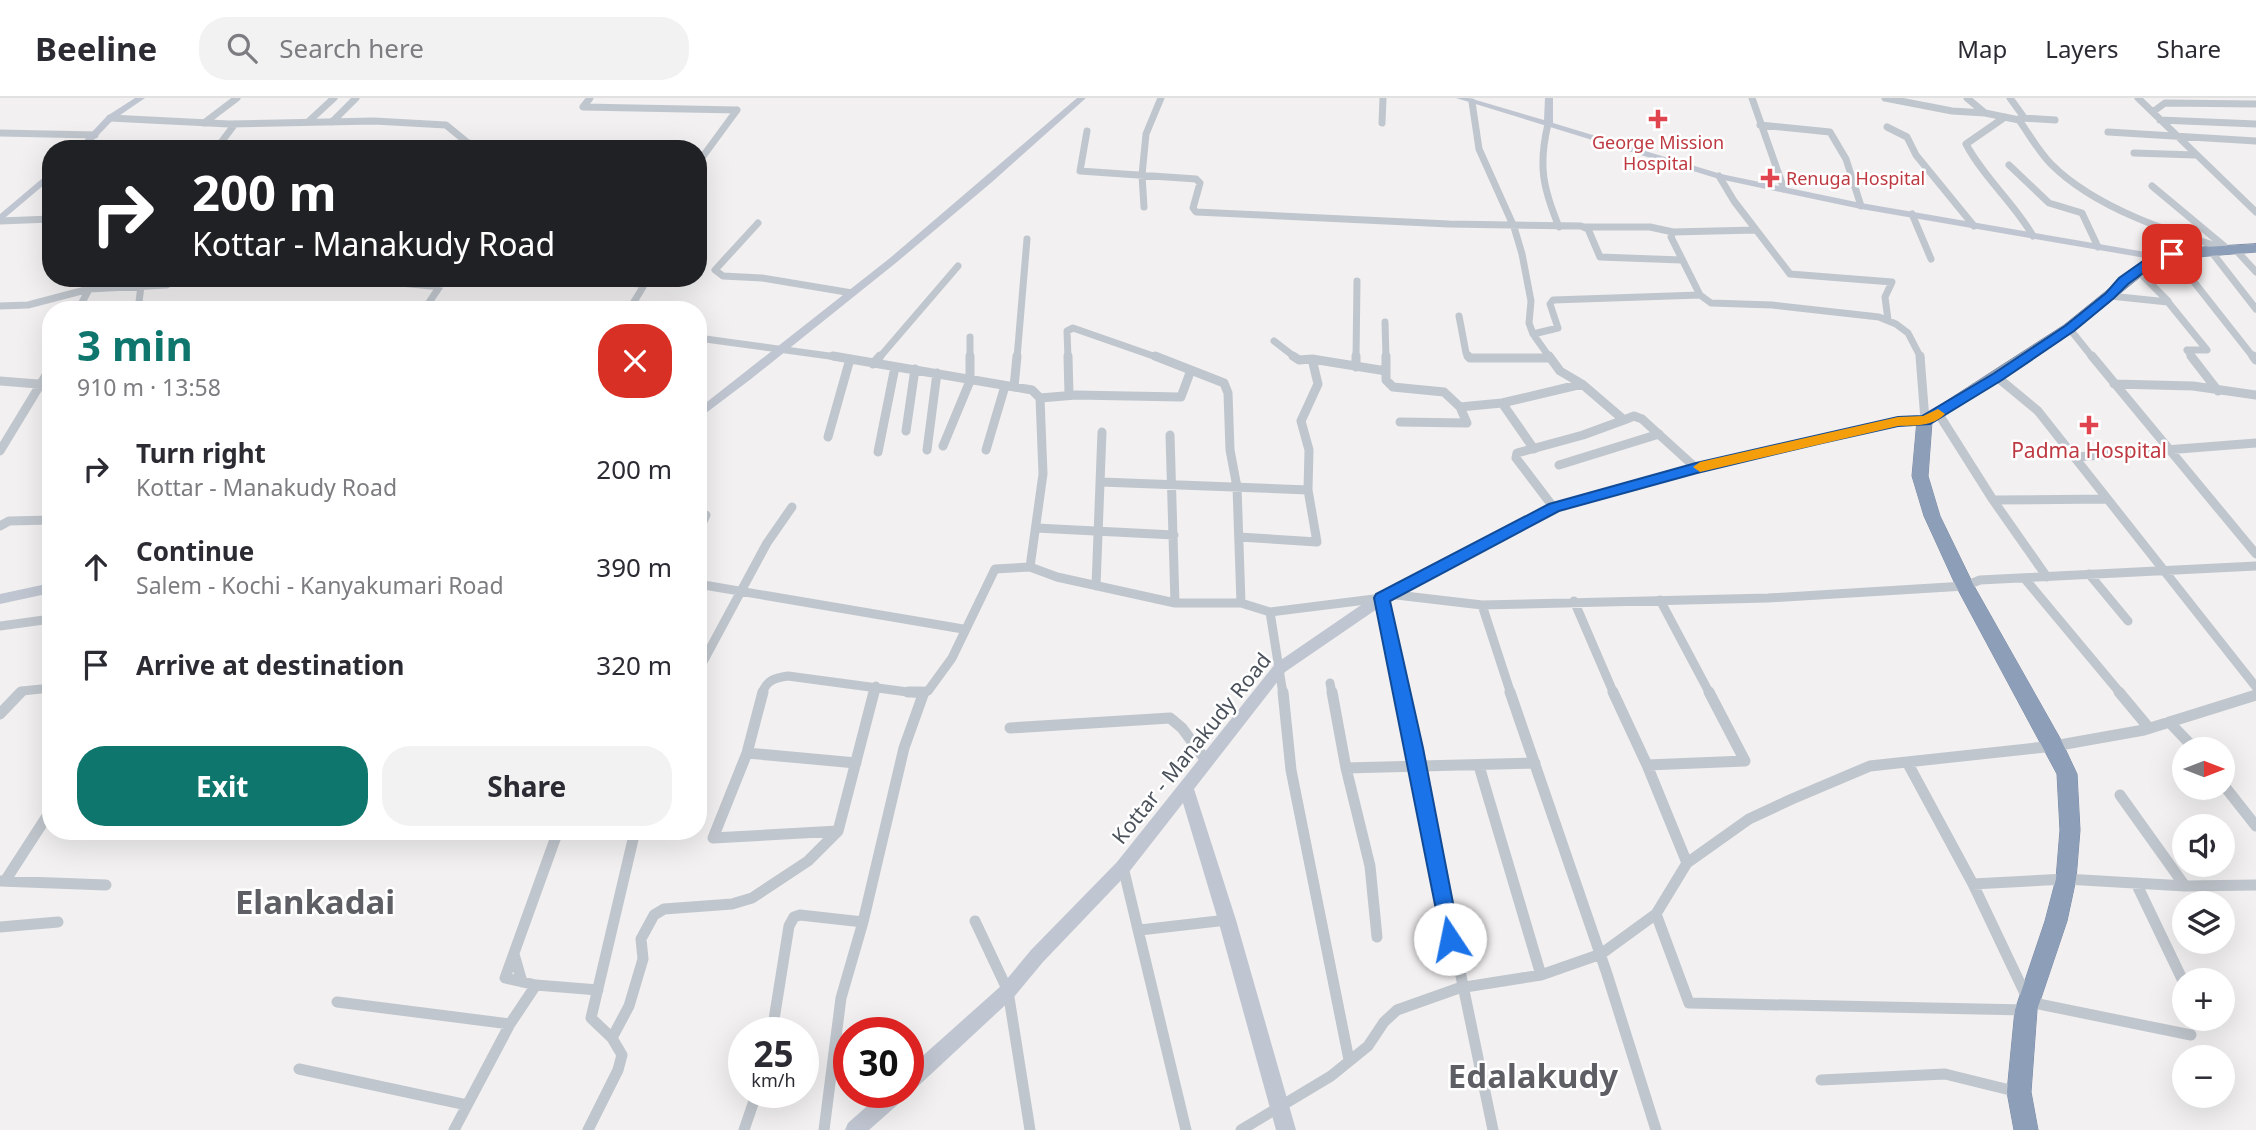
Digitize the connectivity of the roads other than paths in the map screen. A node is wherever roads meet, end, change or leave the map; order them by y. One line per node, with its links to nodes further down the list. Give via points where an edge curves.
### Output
1 (141, 98): 22 (main road)
2 (237, 98): 28 (street)
3 (334, 98): 26 (street)
4 (356, 98): 27 (street)
5 (590, 98): 44 (street, via 583,107 737,110)
6 (1082, 98): 81 (main road)
7 (1161, 98): 48 (street, via 1146,134)
8 (1383, 98): 29 (street)
9 (1460, 98): 17 (main road)
10 (1549, 98): 31 (main road)
11 (1752, 98): 33 (street)
12 (1885, 98): 20 (street)
13 (1966, 98): 20 (street)
14 (2010, 98): 23 (street)
15 (2138, 98): 19 (street)
16 (2176, 100): 18 (street); 19 (street)
17 (1472, 102): 31 (main road); 60 (street, via 1479,149)
18 (2256, 104)
19 (2154, 111): 25 (street)
20 (1985, 113): 21 (street)
21 (2005, 117): 23 (street); 66 (street, via 1966,144)
22 (110, 118): 28 (street); 38 (main road)
23 (2021, 119): 24 (street); 70 (street, via 2051,164 2085,190 2156,228)
24 (2055, 120)
25 (2160, 120): 32 (street); 39 (street)
26 (308, 122): 27 (street); 30 (street)
27 (332, 122): 42 (street, via 446,125)
28 (204, 123): 30 (street)
29 (1382, 123)
30 (235, 124): 41 (street)
31 (1548, 124): 49 (main road); 62 (street, via 1540,152 1541,181)
32 (2256, 124)
33 (1760, 125): 52 (street); 53 (street, via 1830,132 1846,159)
34 (1887, 127): 61 (street, via 1907,137 1916,155)
35 (1087, 131): 48 (street, via 1080,171)
36 (2108, 132): 39 (street)
37 (0, 133): 38 (street)
38 (95, 135): 40 (main road)
39 (2176, 136): 43 (street); 46 (street)
40 (90, 140)
41 (223, 140)
42 (464, 140)
43 (2256, 141)
44 (707, 151)
45 (2134, 153): 46 (street)
46 (2195, 155): 55 (street)
47 (2009, 164): 68 (street, via 2049,204 2082,213)
48 (1142, 175): 54 (street); 60 (street, via 1197,179 1196,212)
49 (1719, 176): 52 (main road); 64 (street)
50 (42, 182): 58 (main road)
51 (2152, 186): 70 (street)
52 (1783, 189): 53 (main road)
53 (1861, 206): 56 (main road)
54 (1144, 207)
55 (2256, 212)
56 (1912, 214): 61 (main road); 73 (street)
57 (42, 219): 58 (street)
58 (0, 220)
59 (758, 223): 81 (street, via 715,270 723,276)
60 (1514, 226): 62 (street); 94 (street, via 1527,278)
61 (1974, 226): 66 (main road)
62 (1559, 227): 63 (street)
63 (1585, 227): 65 (street, via 1650,227); 74 (street, via 1600,257)
64 (1756, 230): 65 (street); 91 (street, via 1790,274 1892,282 1885,296)
65 (1673, 232): 74 (street)
66 (2032, 236): 68 (main road)
67 (1027, 239): 116 (street)
68 (2098, 247): 72 (main road)
69 (2256, 248): 70 (highway)
70 (2231, 249): 71 (highway); 77 (street)
71 (2210, 250): 72 (highway); 89 (street)
72 (2164, 255): 76 (highway); 102 (street)
73 (1931, 259)
74 (1681, 260): 82 (street)
75 (958, 266): 103 (street)
76 (2138, 271): 83 (highway); 87 (street)
77 (2256, 272)
78 (1357, 281): 105 (street)
79 (124, 287): 80 (street)
80 (89, 289): 85 (street); 86 (street)
81 (852, 293): 98 (main road)
82 (1700, 295): 91 (street, via 1711,303 1772,305); 94 (street, via 1553,300 1558,328)
83 (2110, 296): 87 (street); 93 (highway)
84 (42, 301): 88 (street)
85 (43, 301)
86 (83, 301)
87 (2168, 302): 117 (street, via 2207,350 2188,350)
88 (0, 306)
89 (2256, 309)
90 (1459, 316): 99 (street, via 1470,358)
91 (1888, 320): 125 (street, via 1916,340)
92 (1385, 322): 108 (street)
93 (2069, 328): 110 (highway); 114 (street)
94 (1533, 334): 99 (street)
95 (970, 337): 112 (street)
96 (707, 339): 98 (street)
97 (1274, 341): 101 (street, via 1291,357)
98 (787, 346): 100 (street); 124 (main road)
99 (1549, 358): 113 (street)
100 (850, 359): 103 (street); 132 (street)
101 (1312, 359): 105 (street); 147 (street, via 1318,384 1301,421 1309,450)
102 (2256, 360)
103 (873, 364): 104 (street)
104 (895, 367): 106 (street); 140 (street)
105 (1356, 367): 108 (street)
106 (915, 369): 109 (street); 128 (street)
107 (1191, 370): 119 (street, via 1181,397); 119 (street, via 1071,328 1067,331); 146 (street, via 1218,379 1228,393)
108 (1386, 371): 123 (street, via 1389,385 1444,392)
109 (937, 373): 112 (street); 137 (street)
110 (1997, 377): 125 (highway); 141 (street, via 2038,411)
111 (0, 381): 115 (street)
112 (970, 381): 116 (street); 134 (street)
113 (1582, 384): 122 (street); 126 (street)
114 (2114, 384): 117 (street); 136 (street)
115 (42, 385)
116 (1010, 386): 121 (street, via 1032,390); 138 (street)
117 (2218, 391): 120 (street)
118 (42, 392): 139 (street)
119 (1069, 395): 121 (street)
120 (2256, 395)
121 (1040, 398): 154 (street, via 1043,474)
122 (1502, 403): 123 (street); 135 (street)
123 (1460, 407): 127 (street, via 1467,424)
124 (707, 408)
125 (1932, 417): 143 (main road, Kottar - Manakudy Road); 149 (street); 167 (highway, via 1920,476 1932,516)
126 (1624, 420): 130 (street, via 1639,417); 135 (street)
127 (1400, 422)
128 (906, 431)
129 (1102, 432): 144 (street)
130 (1659, 434): 142 (street); 143 (street)
131 (1170, 435): 145 (street)
132 (828, 437)
133 (2256, 443): 136 (street)
134 (943, 446)
135 (1534, 449): 151 (street, via 1517,453 1516,458)
136 (2169, 449): 141 (street); 158 (street)
137 (927, 450)
138 (986, 450)
139 (0, 451)
140 (878, 452)
141 (2076, 457): 148 (street)
142 (1559, 465)
143 (1696, 468): 151 (main road, Kottar - Manakudy Road)
144 (1101, 482): 145 (street); 155 (street)
145 (1173, 483): 146 (street); 156 (street)
146 (1237, 487): 147 (street); 157 (street)
147 (1308, 490): 157 (street, via 1317,542)
148 (2107, 499): 149 (street); 161 (street)
149 (1993, 500): 163 (street)
150 (792, 507): 169 (street)
151 (1554, 508): 170 (main road, Kottar - Manakudy Road)
152 (42, 520): 153 (street, via 9,522)
153 (0, 527)
154 (1036, 528): 155 (street); 159 (street)
155 (1099, 529): 156 (street); 166 (street)
156 (1174, 535): 174 (street)
157 (1239, 537): 175 (street)
158 (2256, 554)
159 (1030, 566): 166 (street); 181 (street, via 995,569)
160 (2256, 566): 161 (street)
161 (2162, 569): 162 (street); 184 (street)
162 (2089, 574): 163 (street); 179 (street)
163 (2047, 577): 164 (street)
164 (2025, 579): 167 (street, via 1979,580); 194 (street)
165 (707, 585): 169 (street)
166 (1096, 586): 174 (street)
167 (1965, 586): 172 (street); 196 (highway)
168 (42, 590): 171 (main road)
169 (741, 590): 181 (street); 182 (street)
170 (1385, 596): 176 (street); 177 (street); 183 (main road, Kottar - Manakudy Road); 205 (street)
171 (0, 599)
172 (1660, 600): 173 (street); 202 (street, via 1745,761)
173 (1574, 601): 176 (street); 202 (street)
174 (1175, 603): 175 (street)
175 (1241, 603): 177 (street)
176 (1482, 605): 201 (street)
177 (1270, 612): 183 (street)
178 (42, 620): 180 (street)
179 (2128, 621)
180 (0, 626)
181 (963, 629): 189 (street, via 951,657 931,689)
182 (707, 654)
183 (1280, 668): 198 (main road, Kottar - Manakudy Road); 244 (street, via 1291,770)
184 (2251, 673): 187 (street)
185 (1330, 683): 204 (street)
186 (876, 686): 189 (street); 197 (street, via 774,678 764,687); 200 (street)
187 (2256, 687)
188 (42, 689): 191 (street, via 22,691)
189 (924, 692): 227 (street, via 896,777)
190 (2256, 695): 192 (street)
191 (0, 714)
192 (2169, 722): 194 (street); 195 (street)
193 (1010, 728): 198 (street, via 1170,718)
194 (2149, 728): 196 (street)
195 (2183, 737)
196 (2054, 746): 199 (street); 216 (highway, via 2067,774 2069,795)
197 (747, 753): 200 (street); 211 (street, via 713,838)
198 (1207, 762): 206 (main road, Kottar - Manakudy Road)
199 (1907, 762): 214 (street, via 1870,766 1749,819); 219 (street)
200 (856, 763): 211 (street)
201 (1535, 763): 203 (street); 231 (street)
202 (1647, 765): 214 (street)
203 (1479, 766): 205 (street); 233 (street)
204 (1346, 768): 205 (street); 230 (street, via 1370,866)
205 (1418, 768): 235 (street)
206 (1186, 789): 215 (main road, Kottar - Manakudy Road); 224 (main road)
207 (2120, 795): 222 (street)
208 (2235, 799): 210 (street)
209 (42, 823): 217 (street)
210 (2256, 825)
211 (838, 831): 243 (street, via 831,842 789,874 742,901 675,907 654,915 641,939 643,960 629,1006)
212 (555, 840): 234 (street, via 514,954 522,982)
213 (633, 840): 236 (street)
214 (1687, 863): 223 (street)
215 (1123, 867): 229 (street); 237 (main road, Kottar - Manakudy Road)
216 (2066, 879): 218 (street); 219 (street); 239 (highway)
217 (3, 881): 220 (street)
218 (2136, 883): 222 (street); 232 (street)
219 (1973, 884): 239 (street)
220 (106, 885)
221 (2256, 885): 222 (street)
222 (2185, 886)
223 (1656, 914): 231 (street); 239 (street, via 1689,1003)
224 (1227, 920): 229 (street); 250 (main road)
225 (975, 921): 237 (street)
226 (58, 922): 228 (street)
227 (863, 922): 240 (street, via 794,917); 256 (street, via 845,981)
228 (0, 927)
229 (1140, 930): 259 (street)
230 (1377, 937)
231 (1601, 954): 233 (street); 263 (street)
232 (2177, 968)
233 (1541, 975): 235 (street)
234 (536, 985): 236 (street); 241 (street)
235 (1459, 988): 244 (street, via 1397,1010 1368,1046); 262 (street)
236 (598, 990): 243 (street, via 591,1018)
237 (1008, 991): 245 (main road, Kottar - Manakudy Road); 258 (street)
238 (337, 1002): 241 (street)
239 (2027, 1006): 242 (street); 248 (highway)
240 (774, 1017)
241 (510, 1024): 249 (street)
242 (2191, 1035)
243 (612, 1038): 254 (street, via 622,1055)
244 (1349, 1060): 250 (street, via 1331,1076)
245 (924, 1067)
246 (299, 1069): 249 (street)
247 (1821, 1080): 248 (street, via 1945,1073)
248 (2019, 1092): 264 (highway)
249 (467, 1105): 253 (street)
250 (1278, 1106): 260 (street); 261 (main road)
251 (752, 1108): 255 (street)
252 (879, 1108): 257 (main road)
253 (454, 1130)
254 (588, 1130)
255 (744, 1130)
256 (824, 1130)
257 (855, 1130)
258 (1030, 1130)
259 (1186, 1130)
260 (1241, 1130)
261 (1286, 1130)
262 (1493, 1130)
263 (1656, 1130)
264 (2026, 1130)

